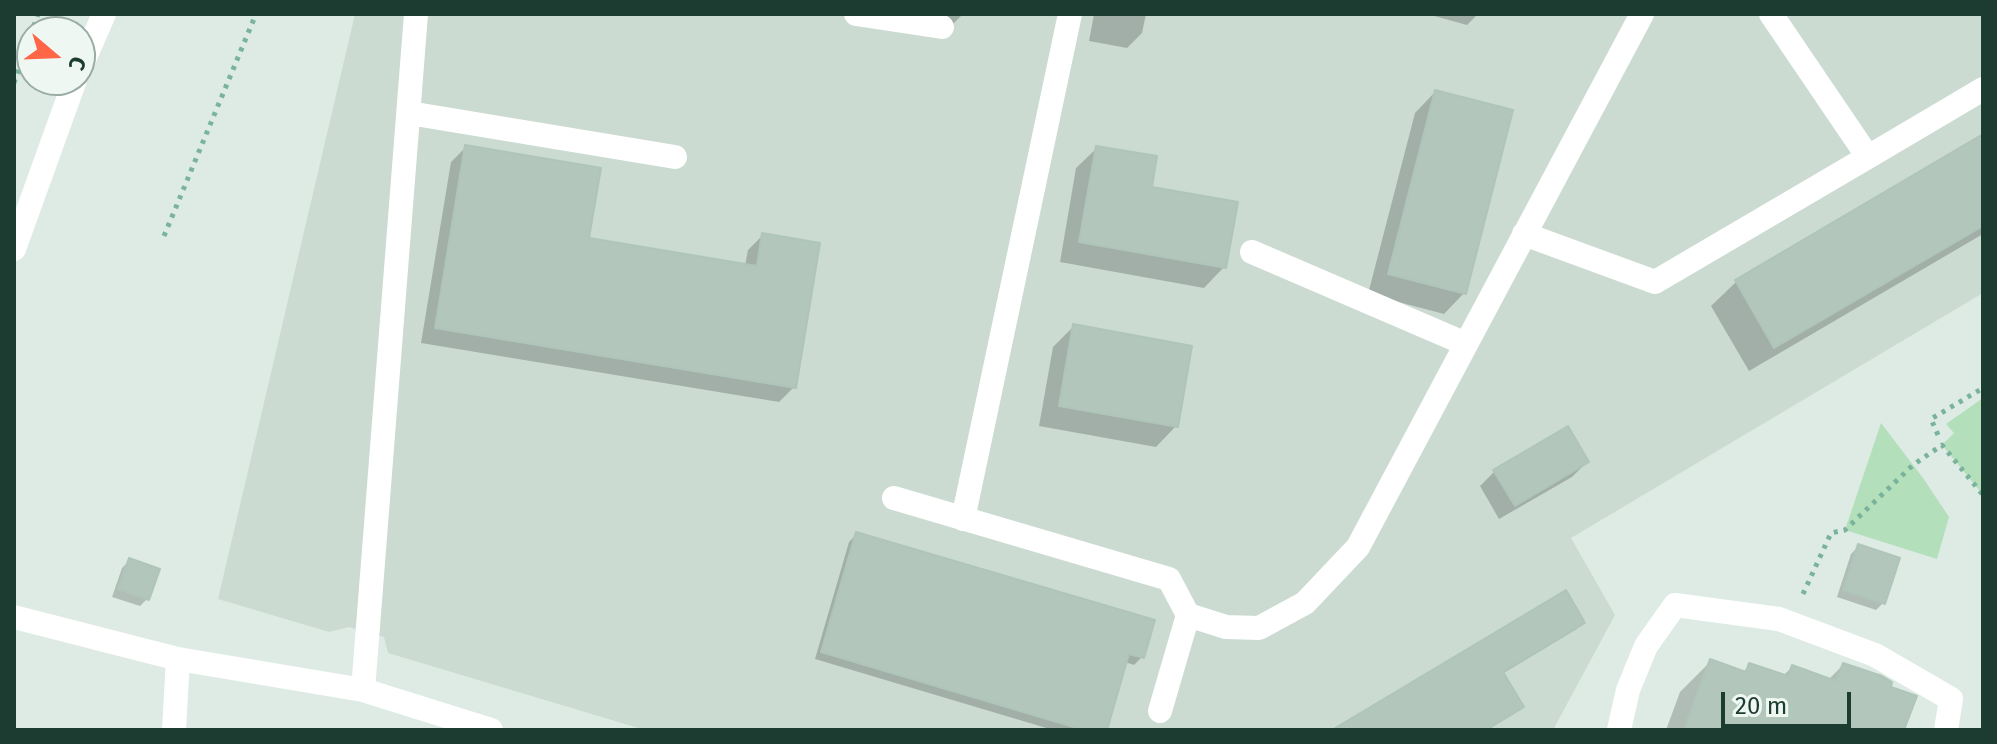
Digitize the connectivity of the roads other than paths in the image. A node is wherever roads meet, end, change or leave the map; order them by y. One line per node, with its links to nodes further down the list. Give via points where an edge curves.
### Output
1 (416, 14): 9 (street)
2 (856, 14): 6 (street)
3 (1070, 14): 17 (street)
4 (1642, 14): 12 (street)
5 (1771, 14): 11 (street)
6 (942, 27)
7 (1983, 89): 11 (street)
8 (69, 96): 13 (street)
9 (409, 113): 10 (street); 21 (street)
10 (675, 157)
11 (1868, 157): 12 (street, via 1655,282)
12 (1524, 234): 15 (street)
13 (14, 249)
14 (1252, 252): 15 (street)
15 (1466, 344): 18 (street, via 1358,547 1305,603 1259,628 1226,627)
16 (894, 498): 17 (street)
17 (963, 519): 18 (street, via 1169,579)
18 (1188, 615): 22 (street)
19 (14, 617): 20 (street)
20 (178, 659): 21 (street); 23 (street)
21 (363, 690): 24 (street)
22 (1160, 711)
23 (174, 730)
24 (491, 730)
25 (1619, 730): 26 (street, via 1646,646 1675,605 1788,623 1875,655 1951,699)
26 (1946, 730)

